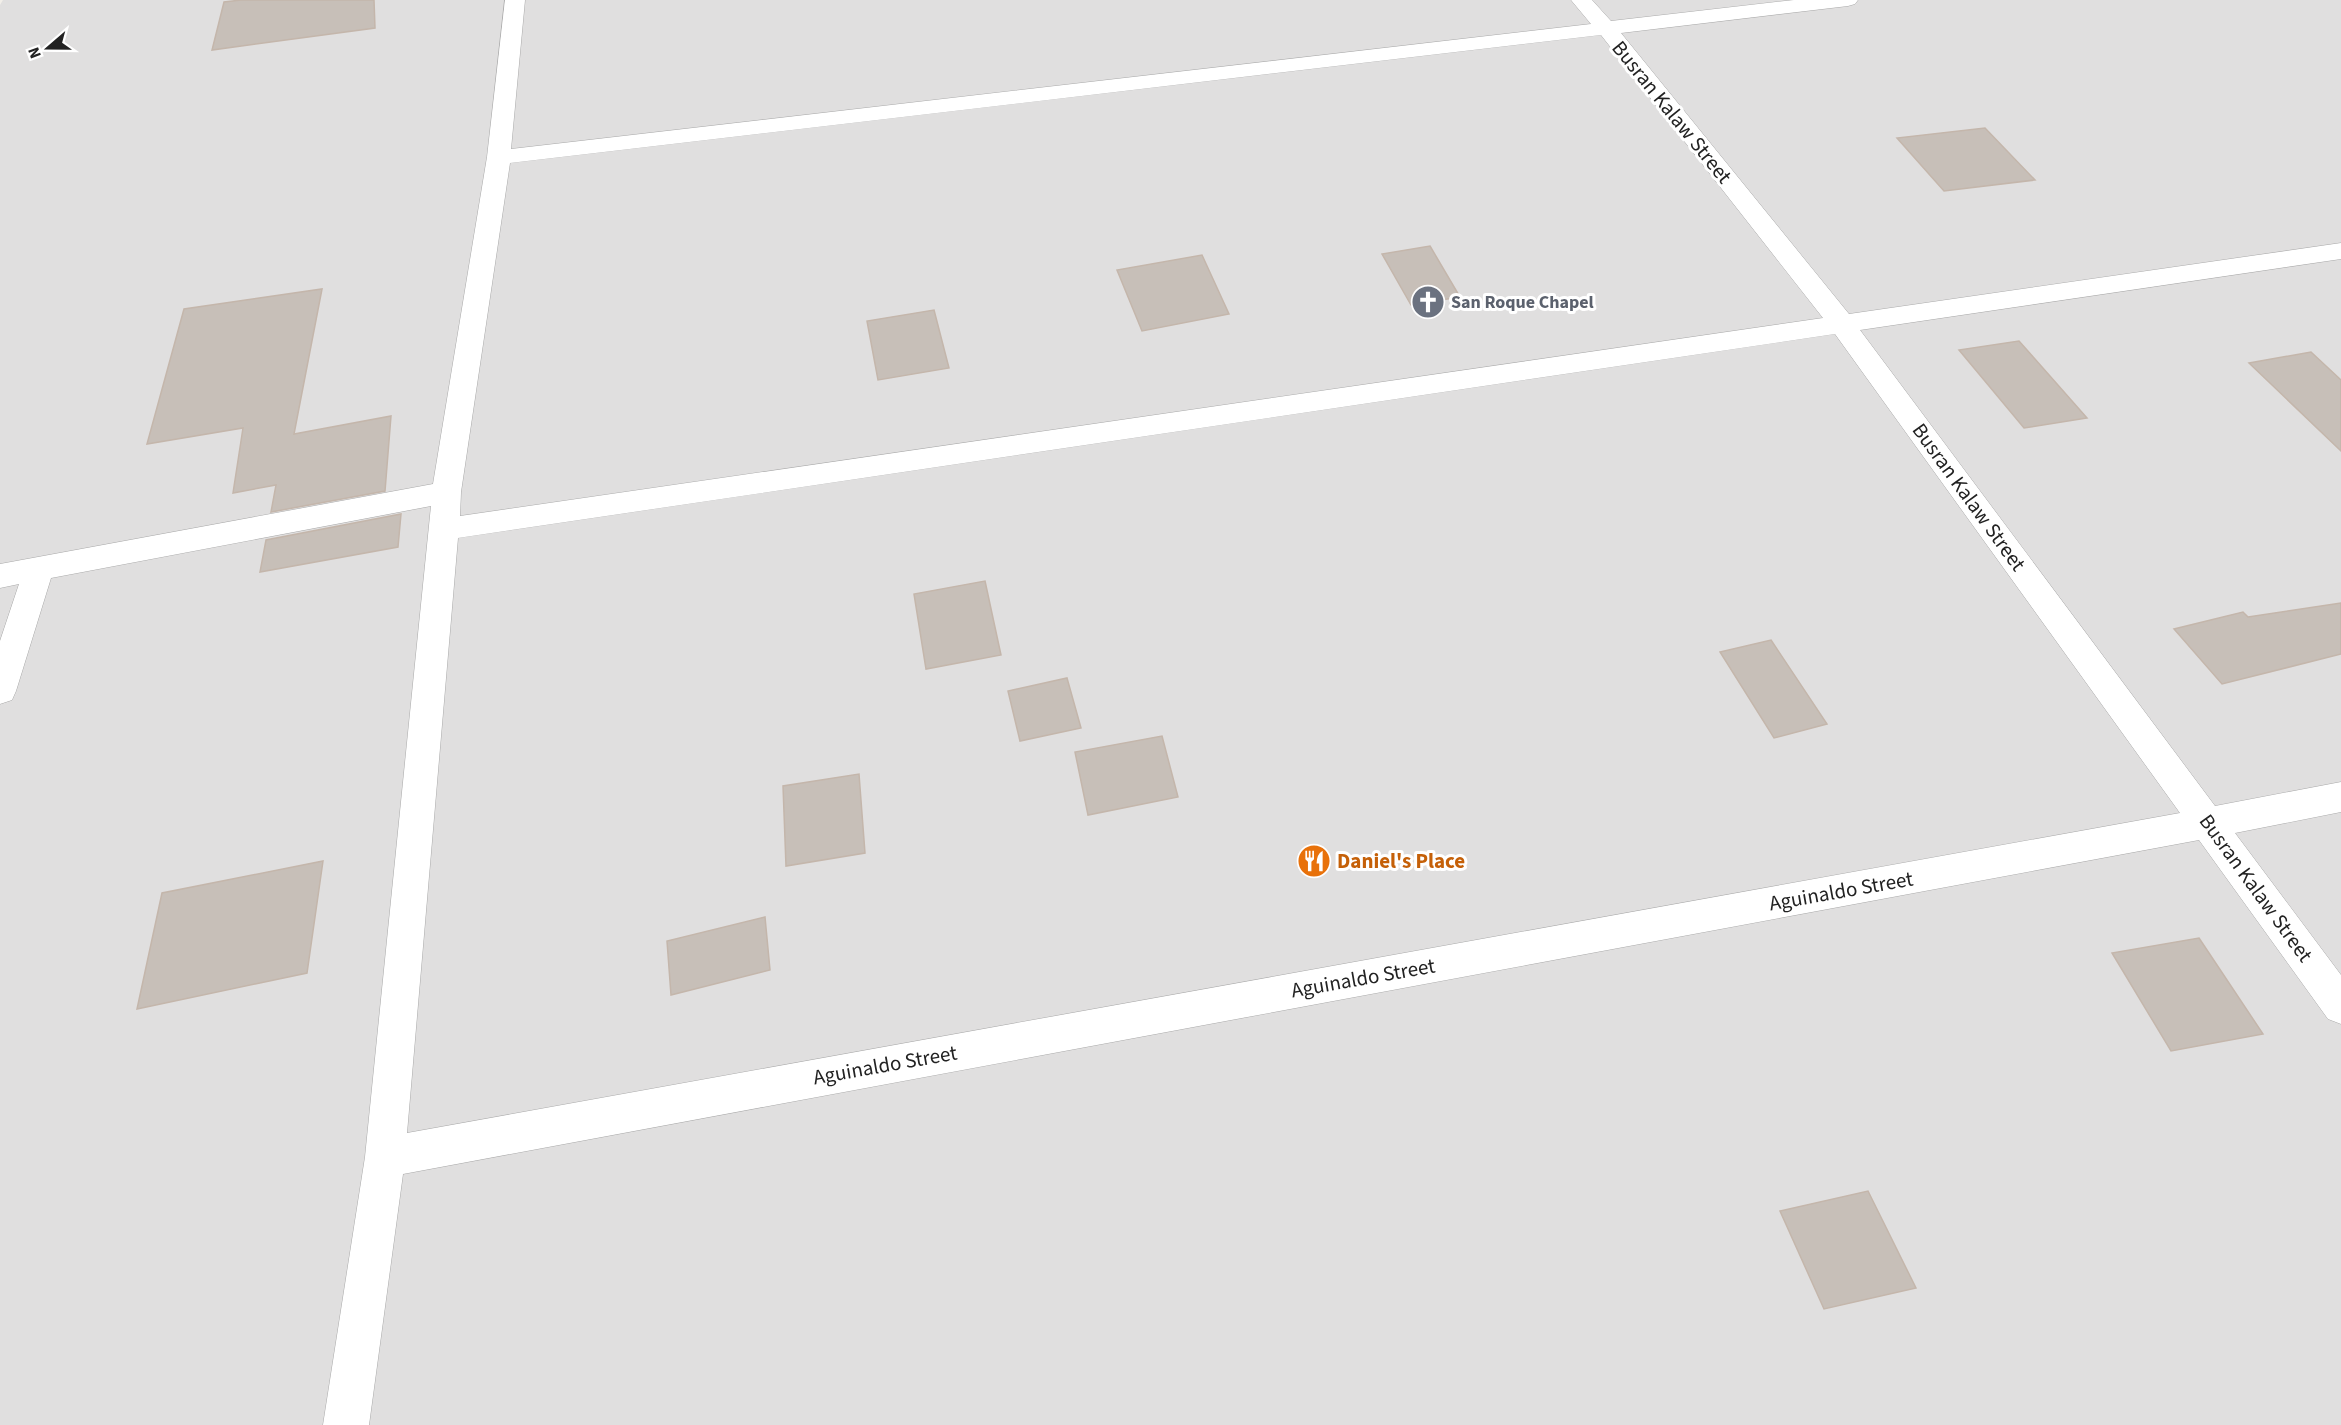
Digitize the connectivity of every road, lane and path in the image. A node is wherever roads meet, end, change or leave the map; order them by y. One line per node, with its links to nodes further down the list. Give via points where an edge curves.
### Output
1 (515, 0): 5 (street)
2 (1581, 0): 4 (street, Busran Kalaw Street)
3 (1848, 0): 4 (street)
4 (1607, 29): 5 (street); 7 (street, Busran Kalaw Street)
5 (499, 157): 8 (street)
6 (2341, 251): 7 (street)
7 (1842, 324): 9 (street); 14 (street, Busran Kalaw Street)
8 (446, 492): 9 (street); 10 (street)
9 (444, 529): 16 (street)
10 (39, 569): 11 (street); 12 (street)
11 (0, 576)
12 (0, 691)
13 (2341, 797): 14 (street, Aguinaldo Street)
14 (2210, 823): 15 (street, Busran Kalaw Street); 16 (street, Aguinaldo Street)
15 (2341, 1006)
16 (385, 1157): 17 (street)
17 (346, 1425)

